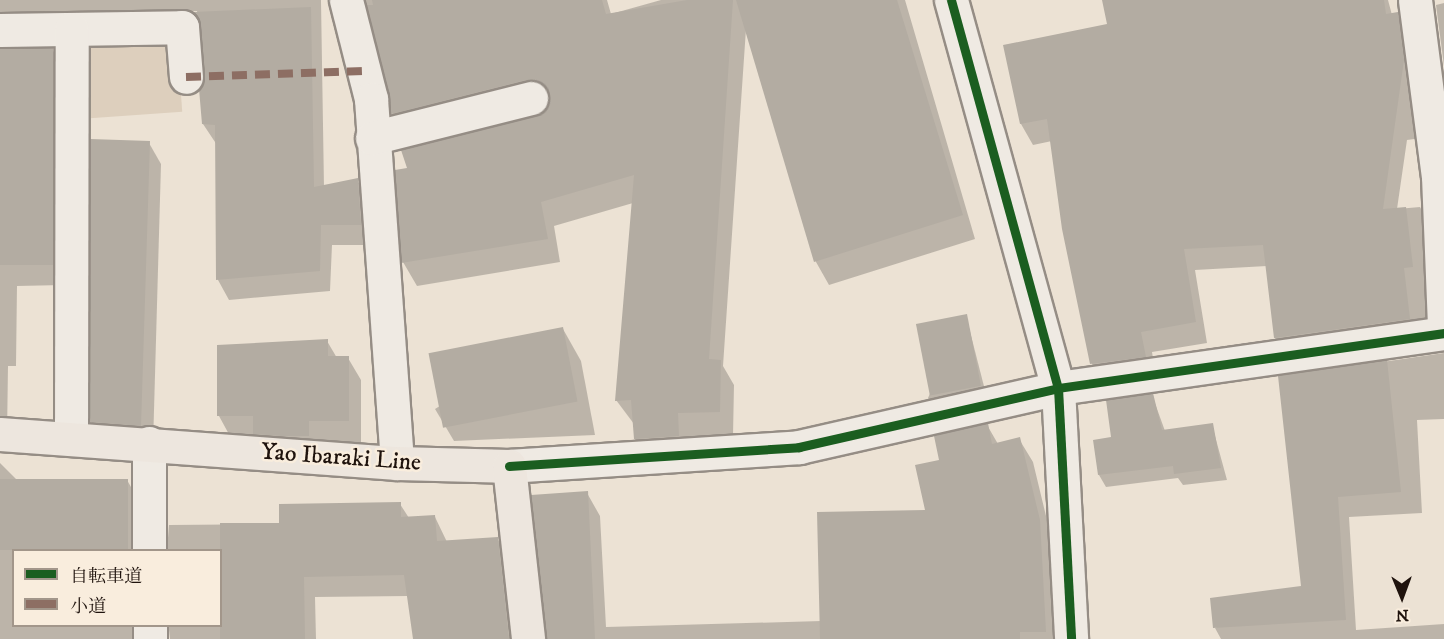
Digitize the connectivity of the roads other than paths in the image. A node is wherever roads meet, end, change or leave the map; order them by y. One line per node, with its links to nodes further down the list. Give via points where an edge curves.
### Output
1 (346, 0): 8 (street, via 371,99)
2 (951, 0): 12 (street)
3 (1415, 0): 9 (street)
4 (72, 29): 5 (street); 6 (street, via 182,27); 14 (street)
5 (0, 30)
6 (186, 77)
7 (531, 98): 8 (street)
8 (372, 138): 16 (street)
9 (1441, 176): 10 (street)
10 (1444, 326)
11 (1444, 333): 12 (street)
12 (1058, 388): 17 (street, via 799,447); 20 (street)
13 (0, 434): 14 (main road, Yao Ibaraki Line)
14 (71, 439): 15 (main road, Yao Ibaraki Line)
15 (149, 443): 16 (main road, Yao Ibaraki Line); 18 (street)
16 (397, 463): 17 (main road, Yao Ibaraki Line)
17 (509, 465): 19 (main road)
18 (149, 549)
19 (528, 639)
20 (1071, 639)

